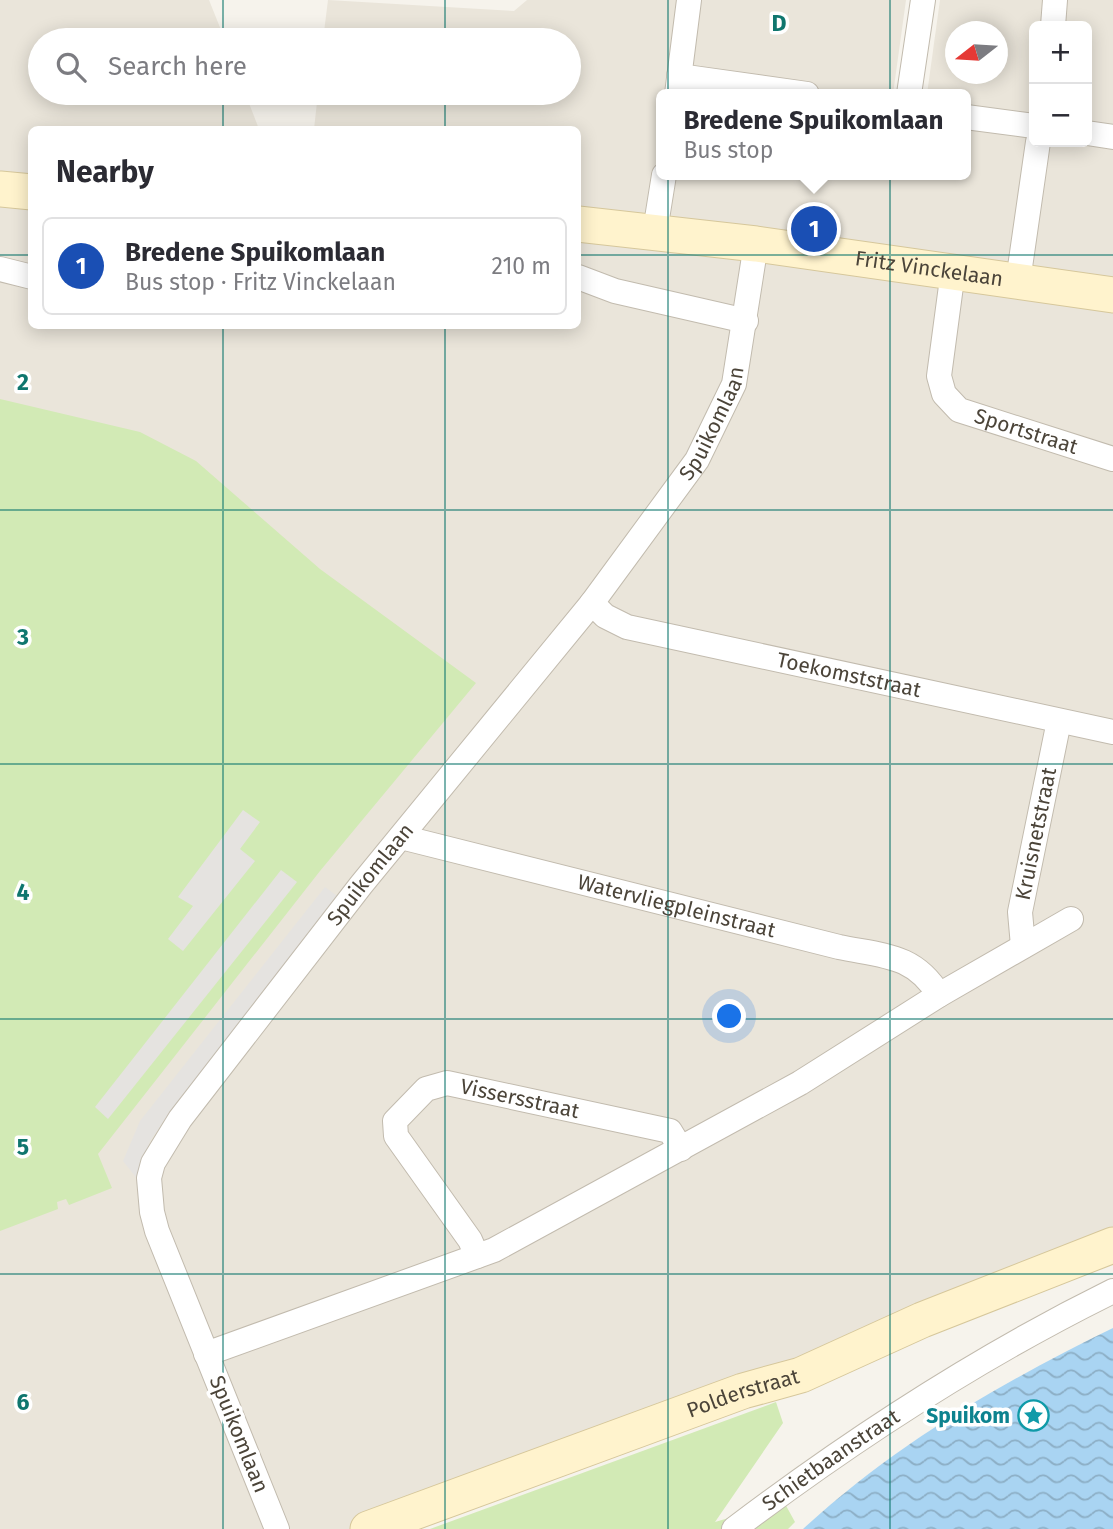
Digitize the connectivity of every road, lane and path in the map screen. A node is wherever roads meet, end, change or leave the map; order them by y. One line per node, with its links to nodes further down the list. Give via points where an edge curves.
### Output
1 (689, 0): 5 (street)
2 (923, 0): 7 (street)
3 (1055, 0): 4 (street)
4 (1053, 21)
5 (678, 85): 6 (street)
6 (735, 89)
7 (910, 89)
8 (971, 118): 9 (street)
9 (1029, 125)
10 (1092, 134): 11 (street)
11 (1113, 137)
12 (1037, 147): 23 (street)
13 (663, 180): 17 (street)
14 (0, 189): 15 (street)
15 (28, 192)
16 (581, 224): 17 (street, Fritz Vinckelaan)
17 (655, 231): 18 (street, Fritz Vinckelaan)
18 (755, 244): 20 (street, Fritz Vinckelaan); 25 (street, Spuikomlaan)
19 (0, 269): 21 (street)
20 (953, 271): 23 (street, Fritz Vinckelaan); 26 (street, Sportstraat, via 939,376 950,404)
21 (28, 276)
22 (581, 278): 25 (street, via 615,291)
23 (1018, 281): 24 (street, Fritz Vinckelaan)
24 (1113, 295)
25 (746, 321): 27 (street, Spuikomlaan, via 734,384 697,460)
26 (1113, 459)
27 (592, 603): 28 (street, Toekomststraat, via 627,627); 30 (street, Spuikomlaan)
28 (1059, 721): 29 (street, Toekomststraat); 32 (street, Kruisnetstraat, via 1020,912)
29 (1113, 732)
30 (401, 837): 33 (street, Watervliegpleinstraat, via 826,944 907,960); 38 (street, Spuikomlaan, via 180,1119 153,1163 149,1178 152,1212)
31 (1071, 919): 32 (street)
32 (1023, 946): 33 (street)
33 (939, 995): 34 (street, via 800,1083)
34 (681, 1149): 36 (street); 36 (street, Vissersstraat, via 670,1131 447,1083 426,1089 395,1121 396,1136)
35 (1113, 1245): 40 (street, Polderstraat, via 922,1320 801,1375 743,1391)
36 (477, 1256): 38 (street)
37 (1113, 1291): 41 (street, Schietbaanstraat, via 1026,1334 945,1384)
38 (206, 1354): 39 (street, Spuikomlaan)
39 (277, 1529)
40 (368, 1529)
41 (734, 1529)

